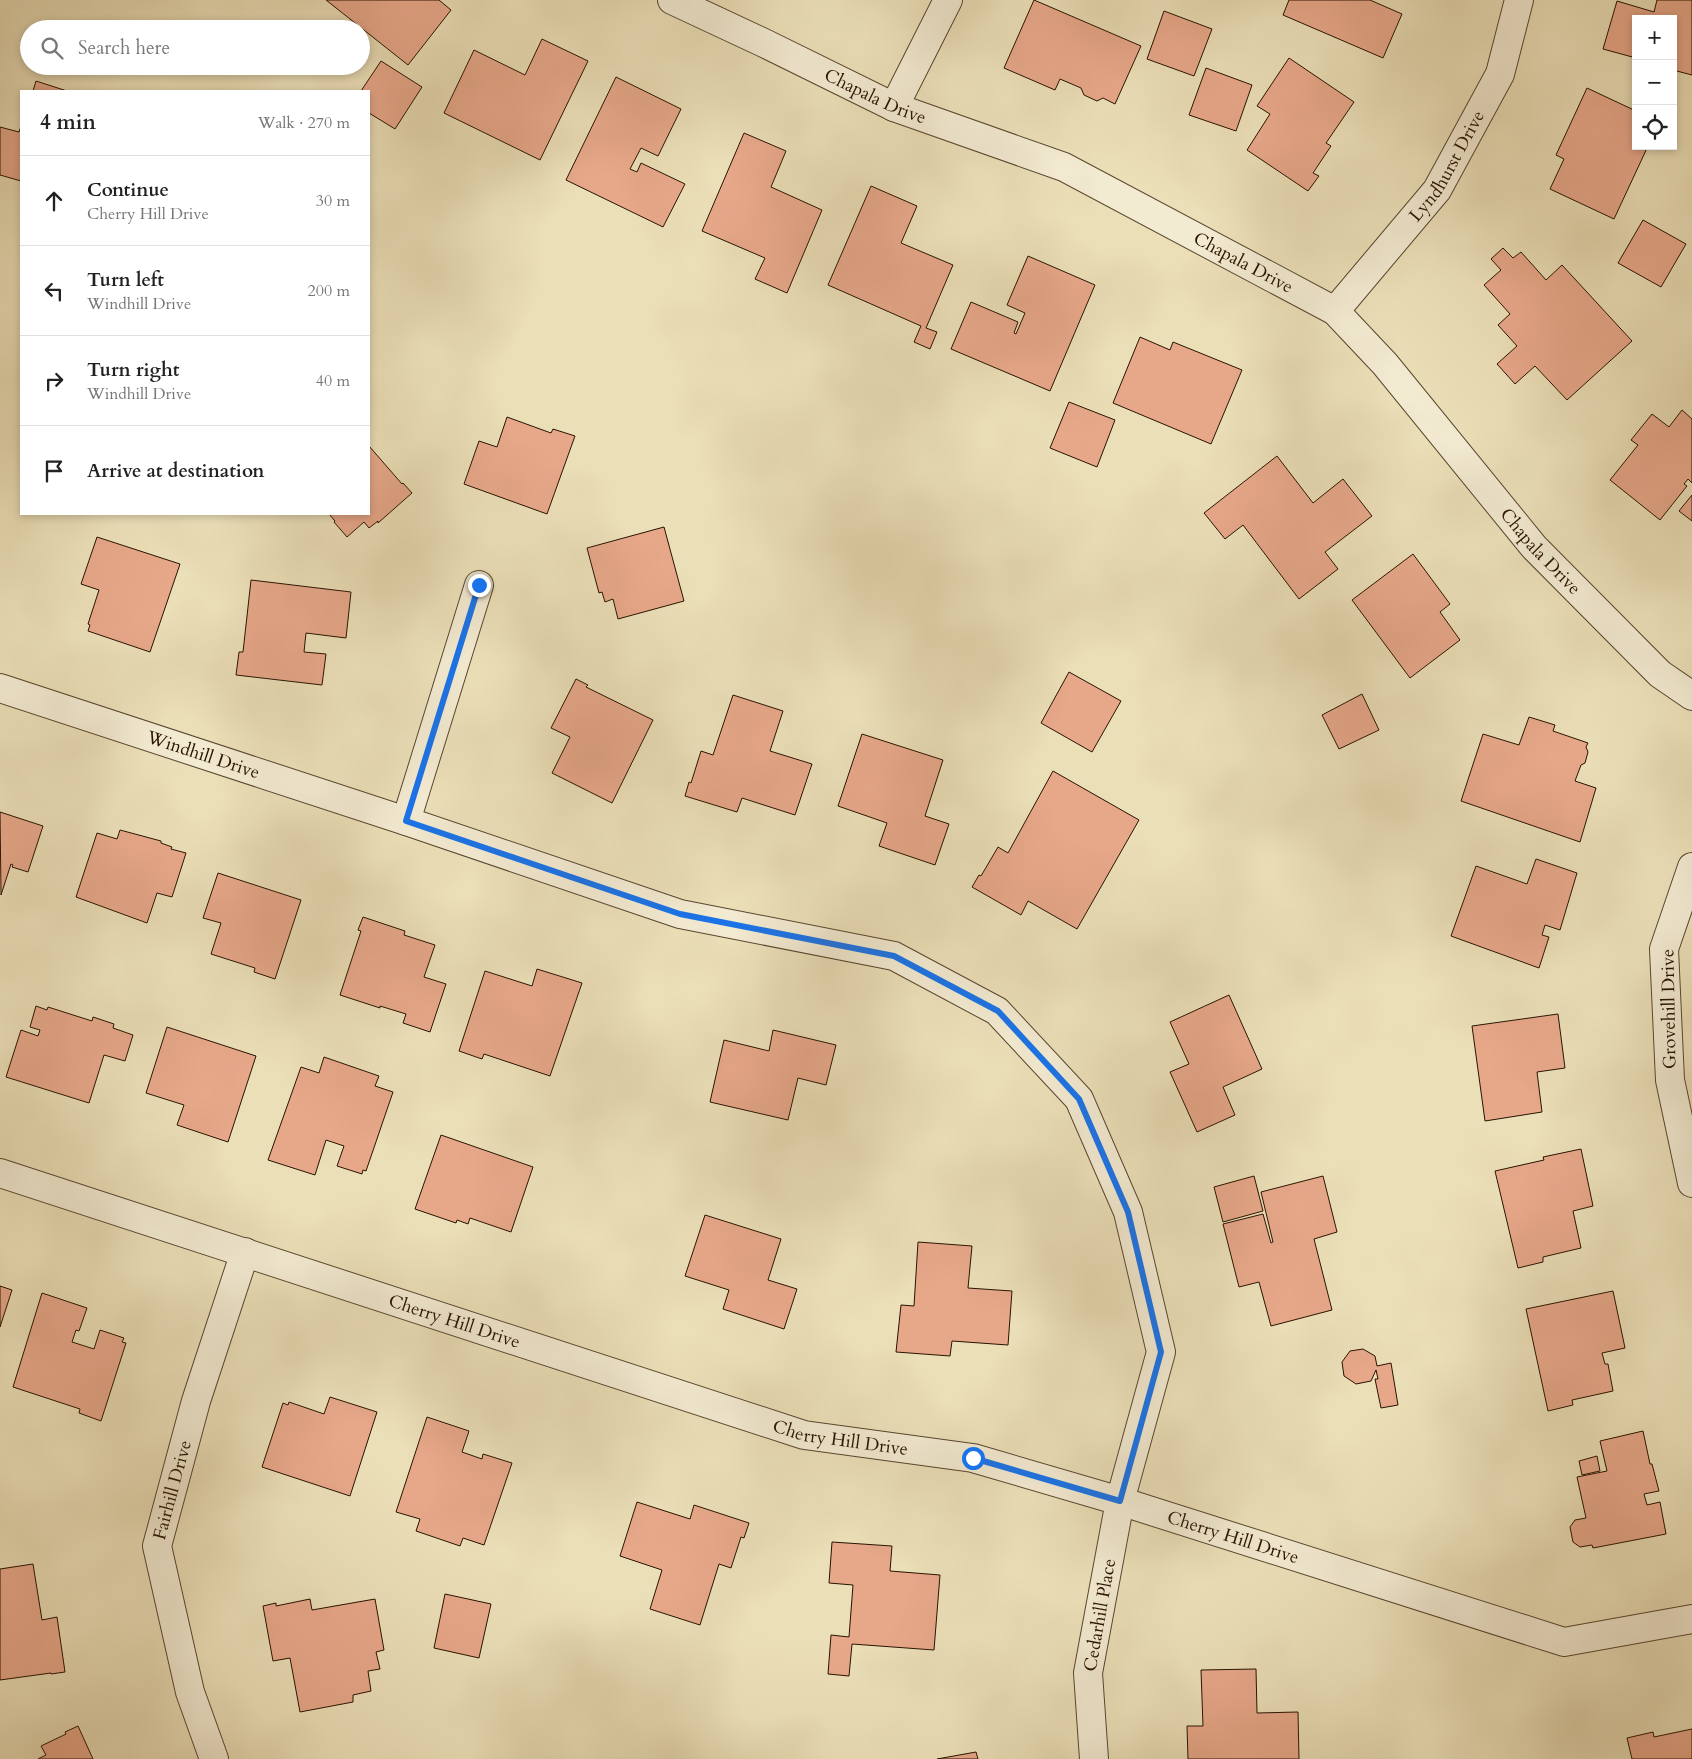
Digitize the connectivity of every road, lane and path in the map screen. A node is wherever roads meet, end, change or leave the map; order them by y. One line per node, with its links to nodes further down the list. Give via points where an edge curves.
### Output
1 (672, 0): 4 (street, Chapala Drive)
2 (948, 0): 4 (street)
3 (1519, 0): 5 (street, Lyndhurst Drive, via 1500,74 1437,190)
4 (894, 108): 5 (street, Chapala Drive, via 1064,167)
5 (1335, 311): 8 (street, Chapala Drive, via 1385,364 1534,547 1660,674)
6 (479, 585): 9 (street)
7 (0, 688): 9 (street, Windhill Drive)
8 (1692, 696)
9 (406, 821): 14 (street, Windhill Drive, via 680,914 894,956 998,1011 1079,1099 1128,1212 1161,1352)
10 (1692, 867): 12 (street, Grovehill Drive, via 1664,949 1670,1080)
11 (0, 1173): 13 (street, Cherry Hill Drive)
12 (1692, 1183)
13 (245, 1252): 14 (street, Cherry Hill Drive, via 804,1435 973,1458); 16 (street, Fairhill Drive, via 196,1401 157,1546 190,1692)
14 (1120, 1501): 15 (street, Cherry Hill Drive, via 1564,1642); 17 (street, Cedarhill Place, via 1088,1673)
15 (1692, 1619)
16 (214, 1759)
17 (1094, 1759)

